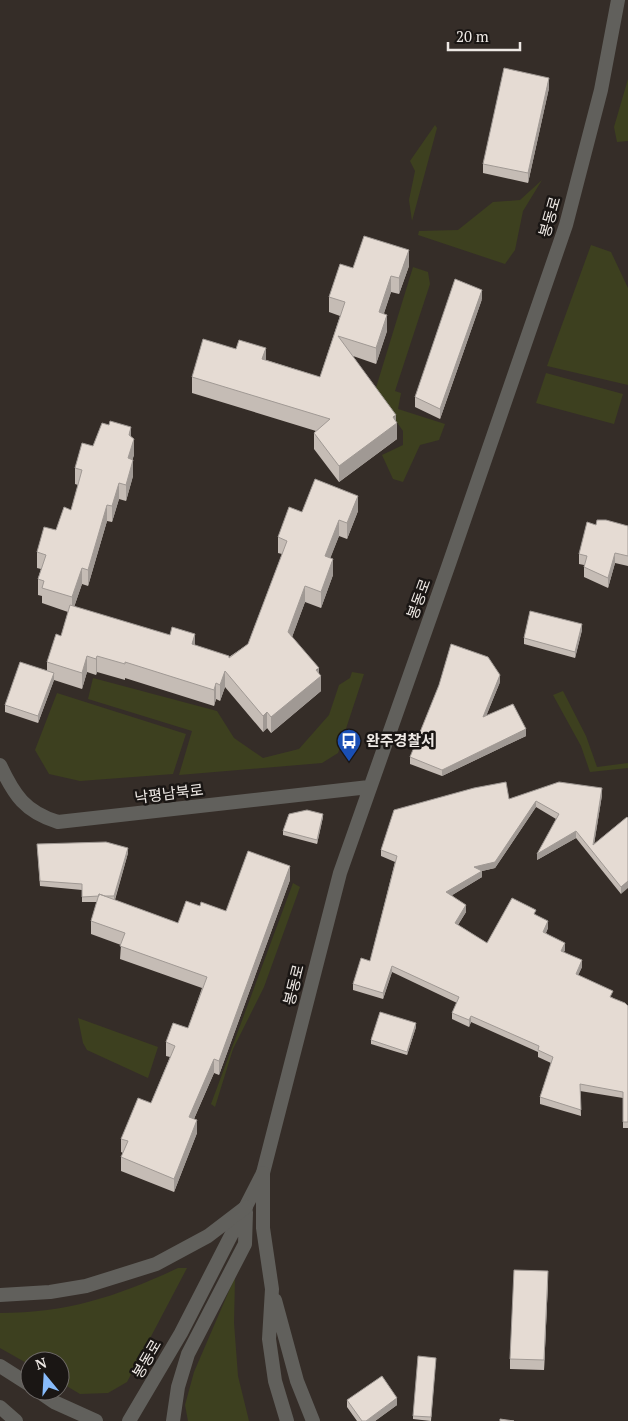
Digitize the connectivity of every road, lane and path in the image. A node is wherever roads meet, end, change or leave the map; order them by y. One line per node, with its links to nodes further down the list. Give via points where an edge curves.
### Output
1 (618, 0): 3 (street, 봉동로, via 601,90 566,224)
2 (0, 765): 3 (street, 낙평남북로, via 21,802 39,816 58,822)
3 (369, 787): 4 (street, 봉동로, via 340,873)
4 (263, 1173): 5 (street, 봉동로); 6 (street, via 263,1228)
5 (246, 1207): 7 (street, via 208,1236 156,1264 86,1286); 14 (street, 봉동로, via 181,1333); 15 (street, 봉동로, via 245,1244 188,1354 178,1387)
6 (272, 1289): 16 (street, via 269,1339 275,1381); 17 (street, via 297,1381)
7 (0, 1296)
8 (0, 1366): 9 (street)
9 (20, 1379)
10 (53, 1401): 13 (street)
11 (0, 1407): 12 (street)
12 (16, 1421)
13 (96, 1421)
14 (129, 1421)
15 (173, 1421)
16 (287, 1421)
17 (313, 1421)

